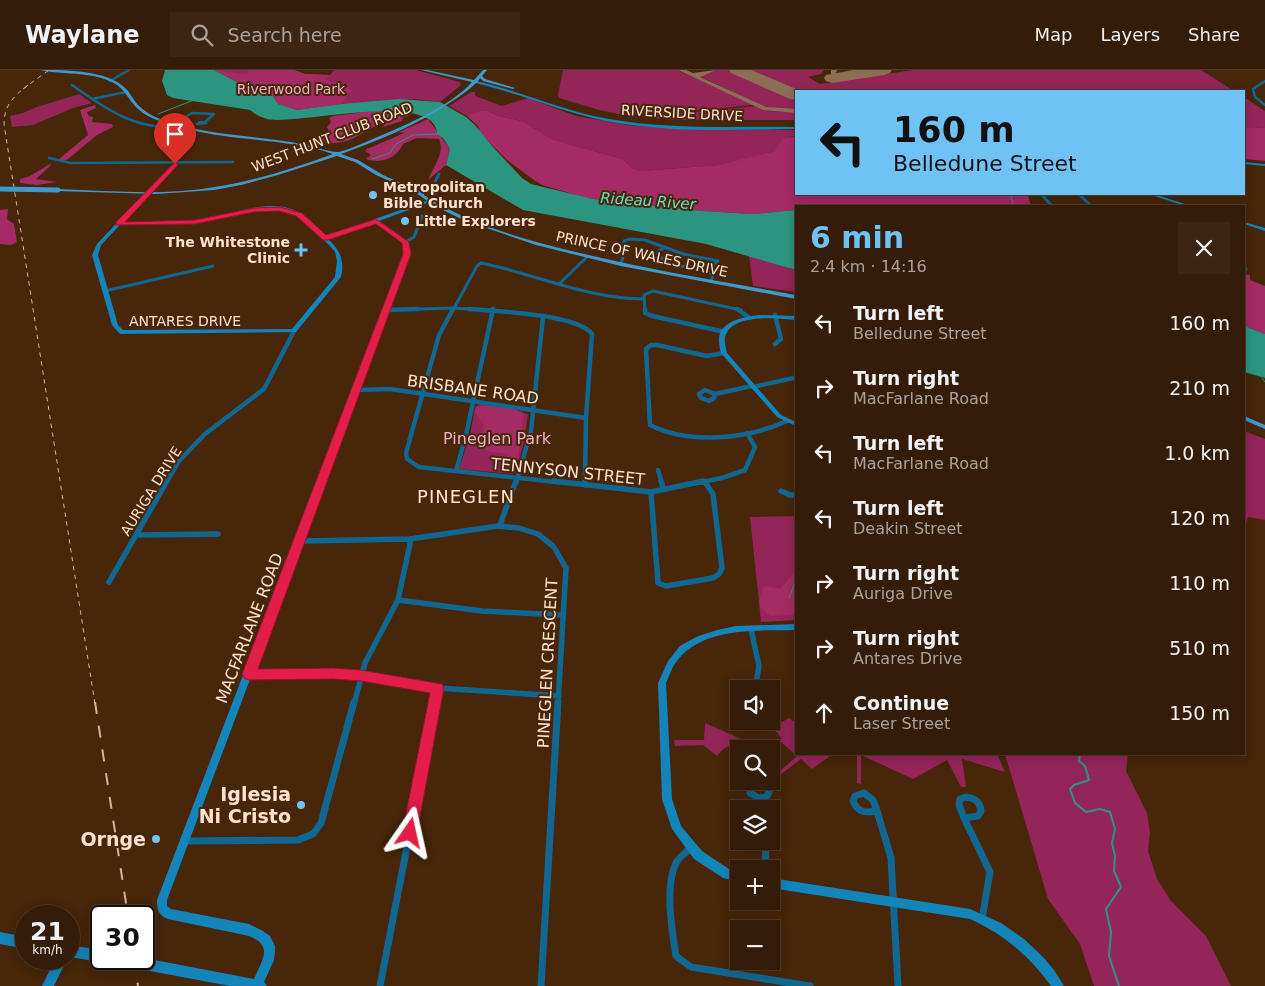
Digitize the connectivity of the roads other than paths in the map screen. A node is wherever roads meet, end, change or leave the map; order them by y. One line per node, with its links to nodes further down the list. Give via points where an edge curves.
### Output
1 (43, 70): 8 (main road, PRINCE OF WALES DRIVE)
2 (129, 70): 8 (street)
3 (423, 70): 6 (main road)
4 (430, 70): 6 (main road)
5 (485, 70): 7 (main road)
6 (454, 77): 7 (main road); 7 (main road)
7 (476, 78): 11 (street, RIVERSIDE DRIVE); 12 (main road); 13 (main road); 18 (main road)
8 (110, 80): 14 (main road, PRINCE OF WALES DRIVE)
9 (1265, 82): 17 (street, via 1253,89 1255,97)
10 (72, 85): 16 (street)
11 (495, 86): 13 (main road, via 477,86); 15 (street, RIVERSIDE DRIVE)
12 (513, 88): 15 (street, RIVERSIDE DRIVE)
13 (466, 91): 18 (main road)
14 (126, 92): 16 (street); 20 (main road, PRINCE OF WALES DRIVE, via 140,110)
15 (522, 93): 22 (street, RIVERSIDE DRIVE, via 587,112 639,121)
16 (92, 99): 20 (street, via 149,126 164,128)
17 (1265, 105)
18 (434, 110): 21 (main road, WEST HUNT CLUB ROAD)
19 (205, 122): 20 (street, via 214,114 192,113)
20 (175, 125): 25 (main road, PRINCE OF WALES DRIVE)
21 (404, 125): 23 (main road, WEST HUNT CLUB ROAD); 24 (main road, WEST HUNT CLUB ROAD)
22 (795, 126)
23 (386, 131): 27 (main road, WEST HUNT CLUB ROAD); 27 (main road)
24 (372, 140): 27 (main road, WEST HUNT CLUB ROAD); 33 (main road, via 348,151)
25 (271, 141): 26 (main road, PRINCE OF WALES DRIVE); 27 (main road, PRINCE OF WALES DRIVE)
26 (306, 149): 28 (main road, PRINCE OF WALES DRIVE); 30 (main road, via 316,154)
27 (335, 151): 28 (main road, PRINCE OF WALES DRIVE); 30 (main road, WEST HUNT CLUB ROAD); 33 (main road, PRINCE OF WALES DRIVE)
28 (326, 154): 30 (main road, WEST HUNT CLUB ROAD)
29 (49, 158): 32 (street, via 63,162)
30 (313, 161): 33 (main road, via 335,159); 39 (main road, WEST HUNT CLUB ROAD, via 281,175 237,186 198,191)
31 (233, 162): 32 (street)
32 (176, 163): 39 (street)
33 (358, 164): 37 (main road, PRINCE OF WALES DRIVE); 37 (main road, PRINCE OF WALES DRIVE)
34 (1245, 164): 35 (street)
35 (1265, 166)
36 (439, 174): 40 (street, via 432,188)
37 (381, 175): 40 (main road, PRINCE OF WALES DRIVE)
38 (0, 188): 39 (main road, WEST HUNT CLUB ROAD, bridge)
39 (149, 191): 51 (street, ANTARES DRIVE)
40 (418, 193): 44 (main road, PRINCE OF WALES DRIVE)
41 (1042, 195): 45 (street)
42 (1080, 195): 46 (street)
43 (1153, 195): 47 (street)
44 (432, 201): 49 (street); 56 (main road, PRINCE OF WALES DRIVE, via 484,226)
45 (1051, 205)
46 (1090, 205)
47 (1186, 205)
48 (422, 216): 54 (street, via 414,237)
49 (376, 221): 53 (street); 54 (street)
50 (1245, 223): 52 (street)
51 (118, 224): 53 (street, AURIGA DRIVE, via 195,222 254,210 280,209 299,215); 62 (street, ANTARES DRIVE, via 96,251)
52 (1265, 230)
53 (325, 238): 72 (street, AURIGA DRIVE, via 339,254 340,269 334,282)
54 (406, 242): 67 (street, MACFARLANE ROAD, via 407,254)
55 (665, 247): 57 (street, via 643,239 627,239); 59 (street, via 657,256 681,266); 59 (street, via 682,254 718,260)
56 (588, 256): 57 (main road, PRINCE OF WALES DRIVE); 61 (street)
57 (621, 264): 60 (main road, PRINCE OF WALES DRIVE)
58 (213, 266): 62 (street)
59 (706, 269): 60 (street, via 713,276)
60 (711, 281): 63 (main road, PRINCE OF WALES DRIVE)
61 (559, 284): 64 (street, via 626,299); 65 (street, via 481,263)
62 (106, 291): 72 (street, ANTARES DRIVE, via 115,325 128,334)
63 (795, 297)
64 (644, 299): 70 (street, via 644,295 653,291 741,310); 73 (street, via 645,313 652,316)
65 (452, 308): 66 (street); 67 (street); 79 (street, via 438,335)
66 (493, 309): 69 (street); 81 (street)
67 (386, 310): 78 (street, MACFARLANE ROAD)
68 (775, 316): 70 (street); 71 (street); 74 (street, via 780,339)
69 (543, 317): 82 (street); 83 (street, via 585,327 592,334)
70 (750, 318): 73 (street, via 733,324)
71 (795, 318)
72 (294, 331): 100 (street, AURIGA DRIVE, via 264,389 198,440 179,461)
73 (724, 332): 75 (street)
74 (775, 344)
75 (724, 353): 77 (street); 88 (street, via 707,356 656,345 646,349 650,426 657,431 696,437)
76 (793, 378): 77 (street)
77 (752, 387): 80 (street); 85 (street)
78 (356, 390): 79 (street, BRISBANE ROAD); 102 (street, MACFARLANE ROAD)
79 (421, 394): 81 (street, BRISBANE ROAD); 90 (street, TENNYSON STREET, via 407,459 419,467)
80 (715, 394)
81 (473, 401): 82 (street, BRISBANE ROAD); 90 (street)
82 (532, 409): 83 (street, BRISBANE ROAD); 91 (street, via 529,437)
83 (586, 418): 93 (street)
84 (1245, 418): 87 (main road)
85 (787, 421): 86 (street); 88 (street, via 771,429)
86 (795, 424)
87 (1265, 428)
88 (747, 433): 92 (street, TENNYSON STREET, via 755,447 745,470)
89 (658, 470): 94 (street)
90 (456, 471): 91 (street, TENNYSON STREET)
91 (517, 479): 93 (street, TENNYSON STREET); 98 (street)
92 (705, 482): 94 (street, TENNYSON STREET); 96 (street, via 713,494 722,568 713,578 666,586 658,582)
93 (585, 486): 96 (street, TENNYSON STREET)
94 (663, 488): 96 (street, TENNYSON STREET)
95 (782, 491): 97 (street)
96 (651, 492)
97 (795, 495)
98 (500, 525): 101 (street, PINEGLEN CRESCENT); 105 (street, PINEGLEN CRESCENT, via 541,536 560,553 566,568)
99 (218, 534): 100 (street)
100 (136, 535): 103 (street, AURIGA DRIVE)
101 (411, 538): 102 (street, PINEGLEN CRESCENT); 104 (street)
102 (300, 541): 108 (street, MACFARLANE ROAD)
103 (109, 582)
104 (398, 600): 105 (street, via 482,611); 109 (street)
105 (562, 615): 112 (street, PINEGLEN CRESCENT)
106 (795, 627): 107 (street)
107 (751, 629): 110 (street, via 759,666); 120 (street, via 725,630 701,638 680,652 666,671 662,692 667,799 677,829)
108 (249, 674): 109 (street, via 319,672); 119 (street, MACFARLANE ROAD)
109 (361, 675): 111 (street); 119 (street, via 321,823 313,834 298,840)
110 (757, 680)
111 (438, 688): 112 (street); 131 (street)
112 (559, 696): 132 (street, PINEGLEN CRESCENT)
113 (749, 790): 115 (street, via 753,796)
114 (770, 790): 115 (street)
115 (766, 797): 116 (street)
116 (766, 800)
117 (876, 811): 123 (street, via 890,848)
118 (964, 818): 124 (street, via 990,872)
119 (186, 841): 130 (street, MACFARLANE ROAD, via 162,900 162,909 168,914 249,930 268,940 270,949)
120 (691, 847): 121 (street, via 698,855); 133 (street, via 678,862 671,882 676,956 692,967)
121 (730, 873)
122 (780, 884): 123 (street)
123 (893, 901): 124 (street, via 957,911); 134 (street)
124 (982, 919): 135 (street, via 1034,953)
125 (0, 938): 126 (street)
126 (15, 941)
127 (155, 966): 130 (street)
128 (56, 970): 129 (street)
129 (48, 986)
130 (259, 986)
131 (380, 986)
132 (541, 986)
133 (810, 986)
134 (898, 986)
135 (1058, 986)

